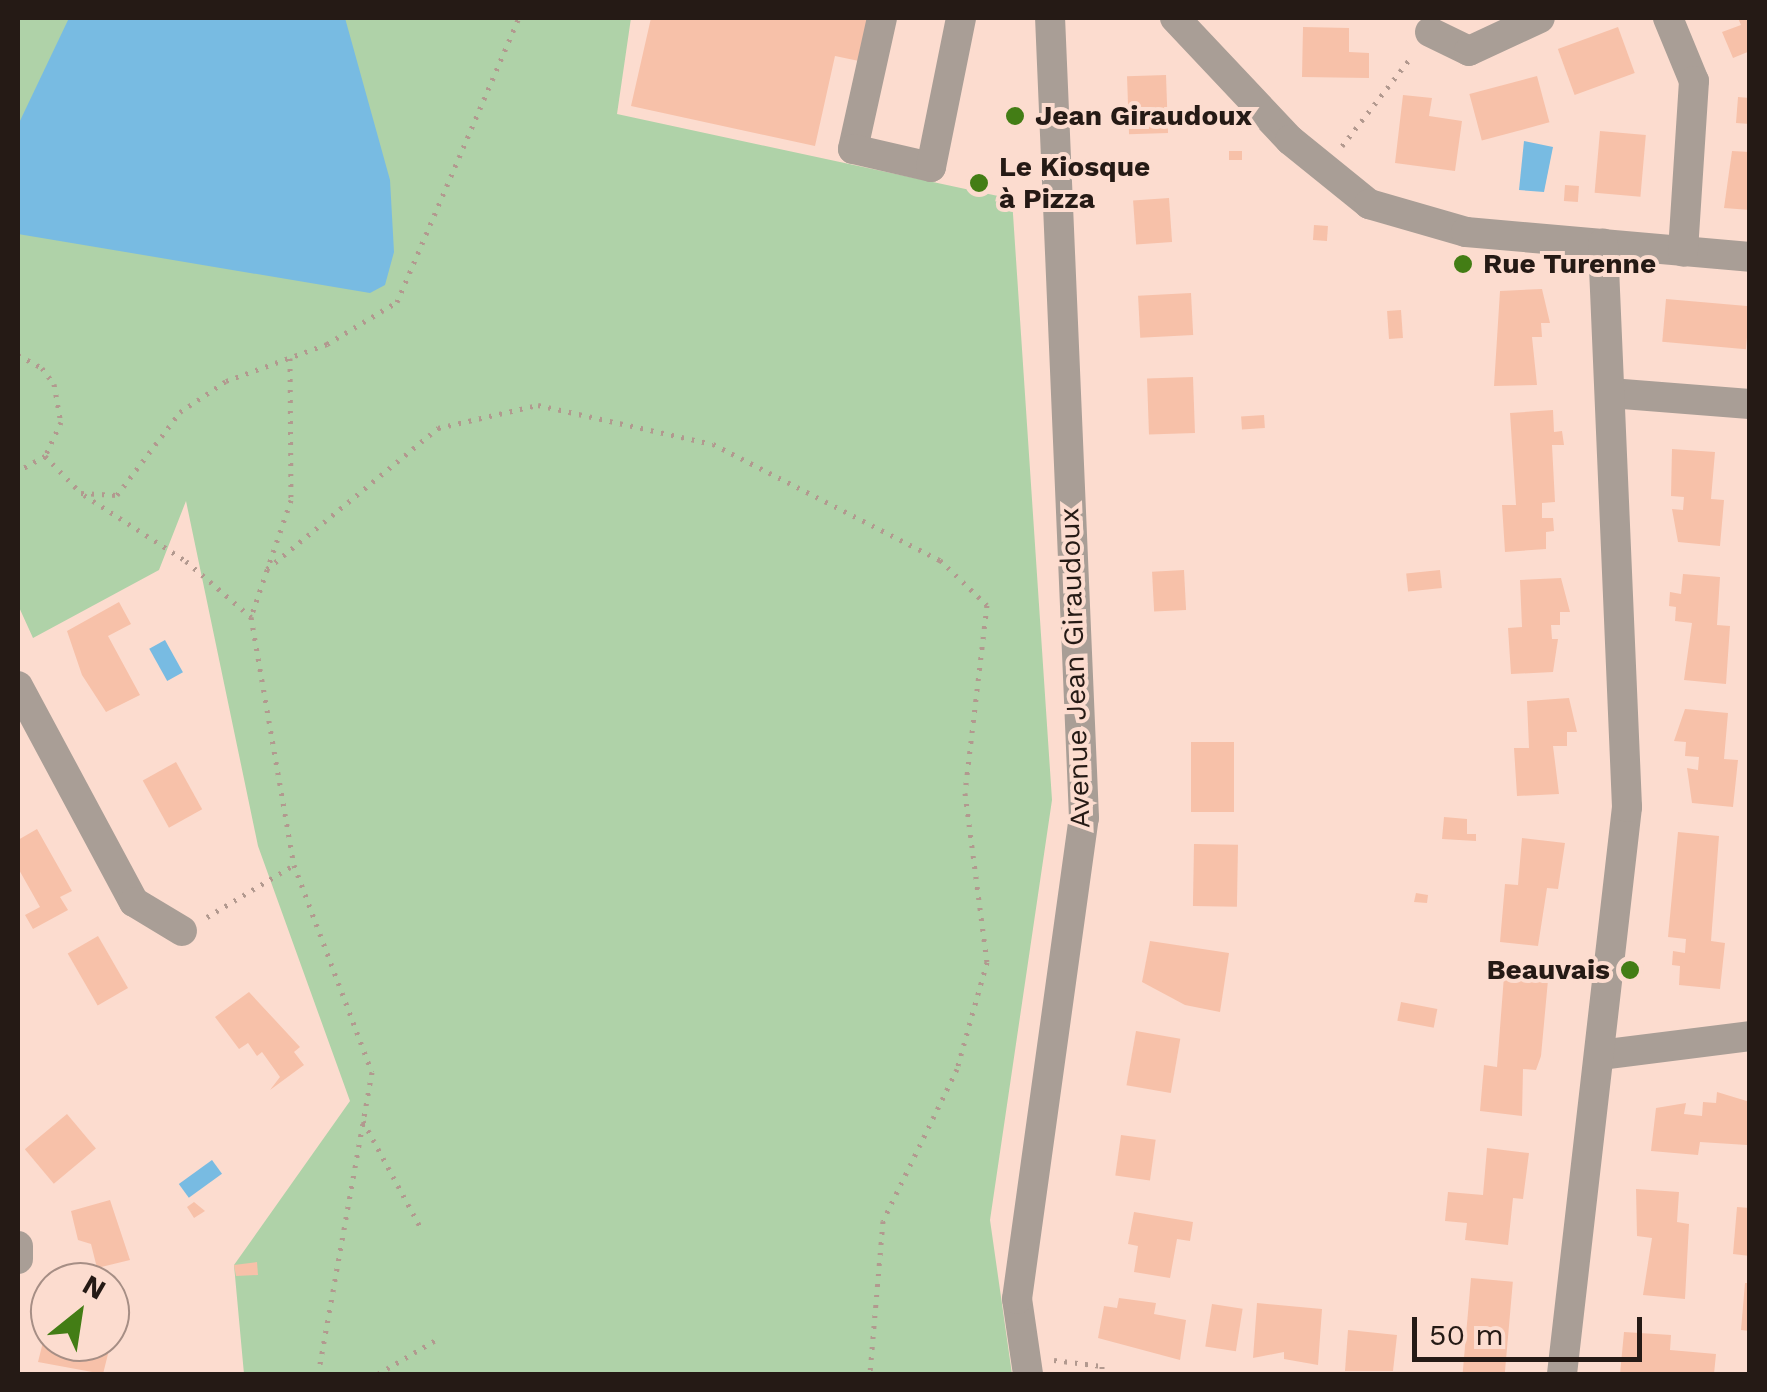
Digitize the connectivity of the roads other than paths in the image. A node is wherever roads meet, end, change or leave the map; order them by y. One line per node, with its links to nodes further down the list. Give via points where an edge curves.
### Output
1 (882, 18): 2 (street, via 853,149 930,167)
2 (961, 18)
3 (1050, 18): 19 (street, Avenue Jean Giraudoux, via 1084,818 1017,1299)
4 (1175, 18): 8 (street, via 1324,168 1369,204 1466,232)
5 (1540, 18): 7 (street, via 1469,51)
6 (1668, 18): 9 (street, via 1694,81)
7 (1430, 32)
8 (1603, 244): 9 (street); 11 (street)
9 (1683, 252): 10 (street)
10 (1750, 257)
11 (1610, 392): 12 (street); 16 (street, via 1627,807)
12 (1750, 404)
13 (18, 686): 14 (street, via 134,902)
14 (182, 931)
15 (1750, 1036): 16 (street)
16 (1600, 1055): 20 (street)
17 (18, 1246): 18 (street)
18 (18, 1259)
19 (1040, 1368)
20 (1562, 1374)

